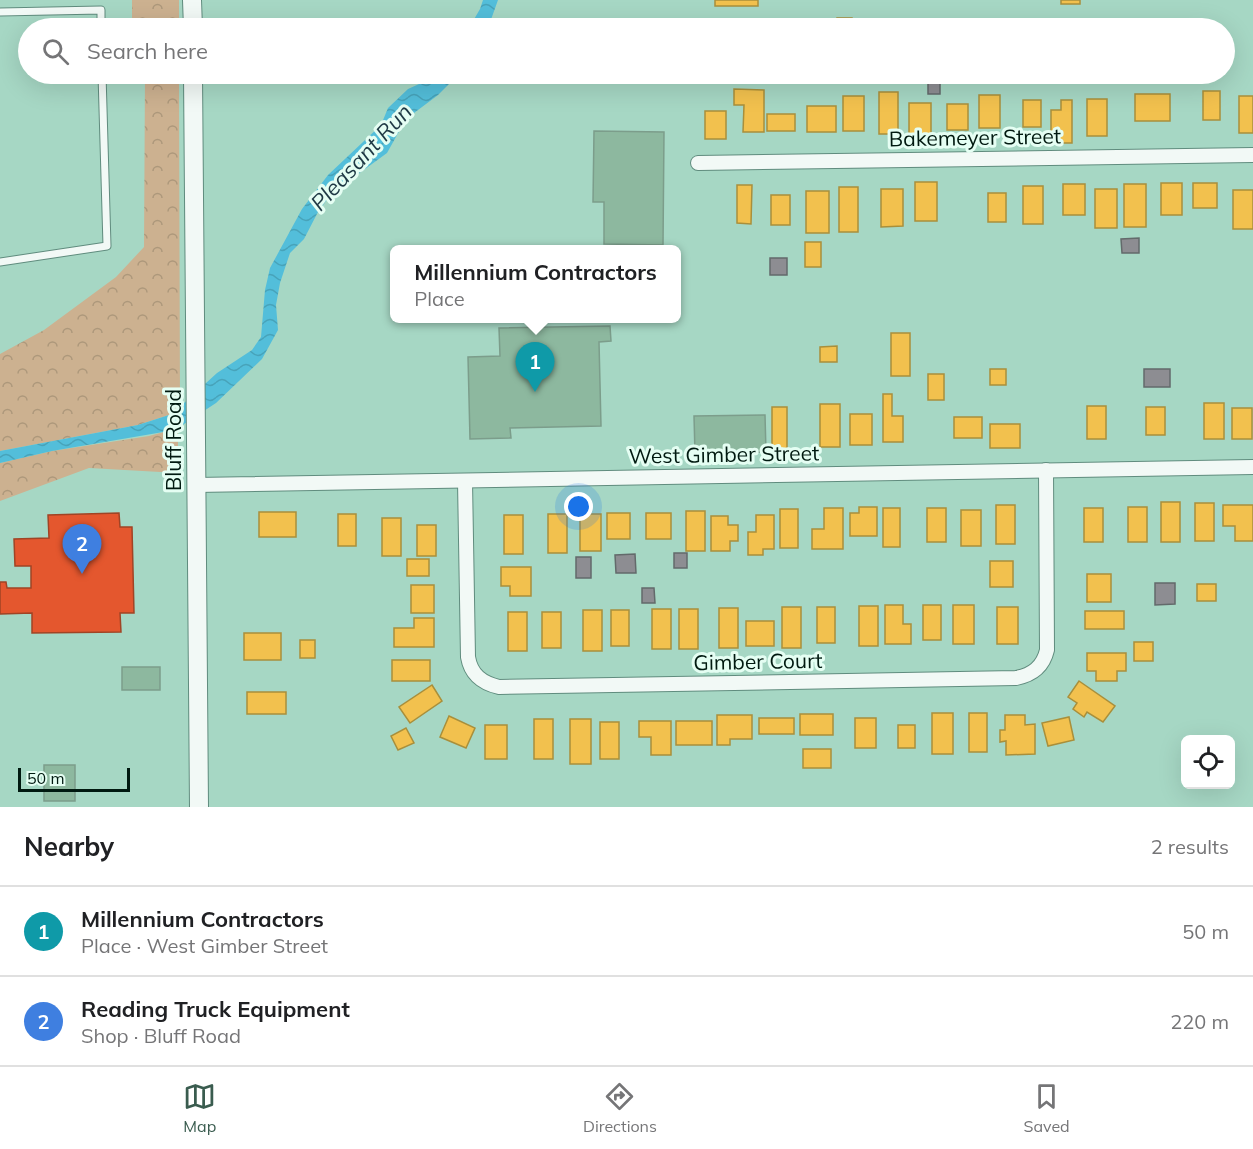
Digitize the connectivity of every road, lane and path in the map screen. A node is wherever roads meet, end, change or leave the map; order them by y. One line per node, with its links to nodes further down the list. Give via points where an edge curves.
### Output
1 (192, 0): 4 (main road)
2 (0, 12): 3 (lane, via 100,10)
3 (100, 18)
4 (193, 18)
5 (102, 84): 9 (lane, via 107,246)
6 (193, 84): 13 (main road, Bluff Road)
7 (1253, 155): 8 (street, Bakemeyer Street)
8 (698, 162)
9 (0, 262)
10 (1253, 466): 11 (street, West Gimber Street)
11 (1046, 470): 12 (street, West Gimber Street); 12 (street, Gimber Court, via 1047,650 1035,672 1016,678 489,685 473,672 468,657)
12 (465, 481): 13 (street, West Gimber Street)
13 (196, 485): 14 (main road, Bluff Road)
14 (199, 807)

